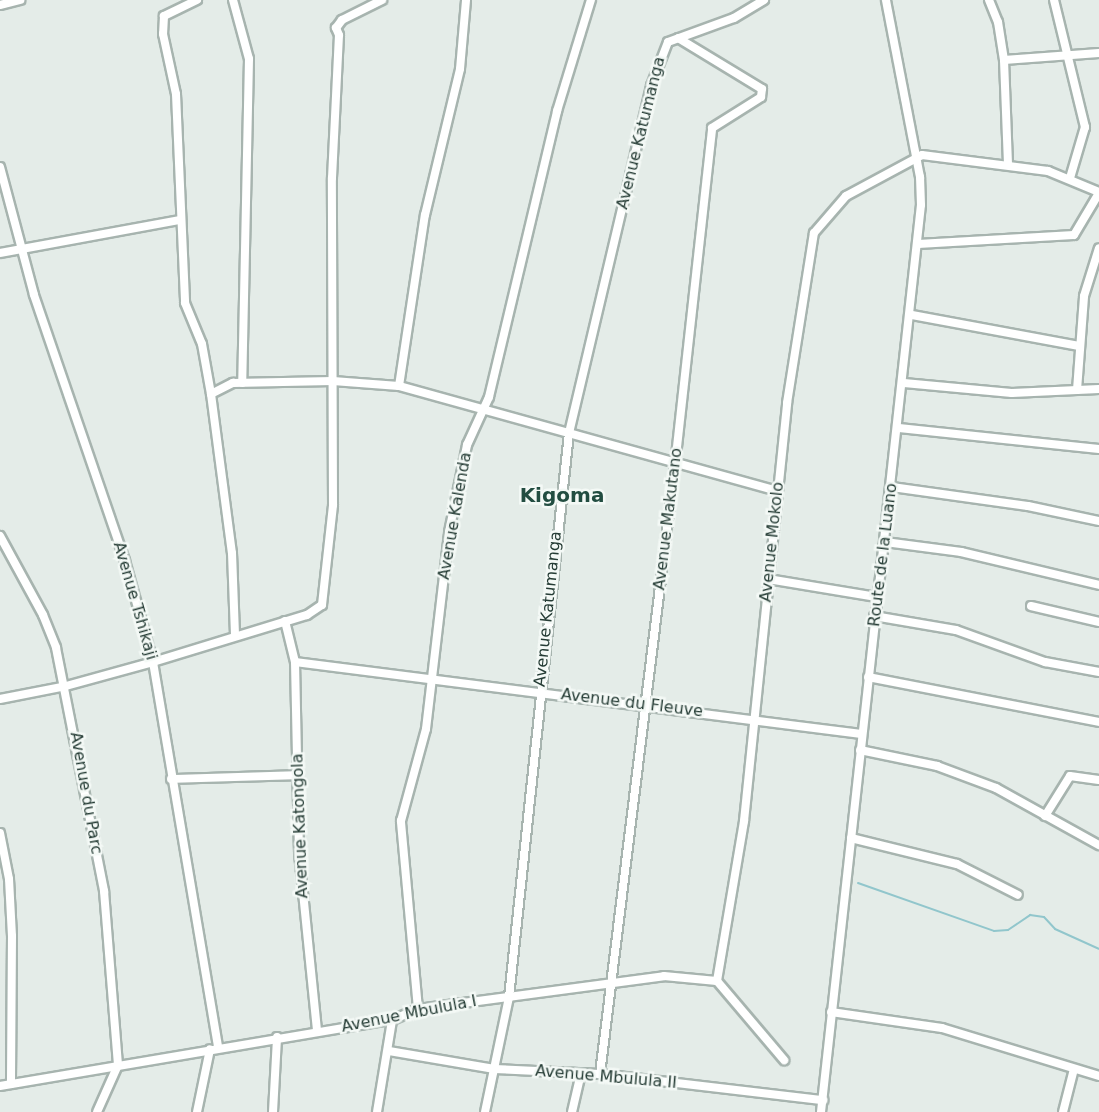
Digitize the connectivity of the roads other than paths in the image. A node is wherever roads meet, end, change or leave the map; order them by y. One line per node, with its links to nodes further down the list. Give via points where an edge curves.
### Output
1 (20, 0): 12 (street)
2 (196, 0): 11 (street)
3 (233, 0): 30 (street, via 249,59)
4 (382, 0): 29 (street, via 342,20 336,28 339,35 332,178)
5 (466, 0): 32 (street, via 460,69 425,215)
6 (591, 0): 36 (street, Avenue Kalenda, via 557,111 504,342)
7 (764, 0): 13 (street, Avenue Katumanga, via 734,18)
8 (886, 0): 17 (street, Route de la Luano)
9 (989, 0): 16 (street, via 998,22)
10 (1054, 0): 15 (street)
11 (182, 3): 22 (street, via 162,21 176,94)
12 (0, 5)
13 (678, 38): 38 (street, Avenue Katumanga, via 663,48 651,86); 40 (street, Avenue Makutano, via 762,89 761,97 712,128)
14 (1099, 53): 15 (street)
15 (1065, 56): 16 (street); 20 (street, via 1085,127)
16 (1004, 60): 18 (street)
17 (916, 156): 18 (street, via 947,155); 23 (street, Route de la Luano, via 921,191); 42 (street, Avenue Mokolo, via 846,196 814,233 787,403)
18 (1008, 164): 20 (street)
19 (0, 167): 24 (street, Avenue Tshikaji)
20 (1070, 178): 21 (street)
21 (1099, 192): 23 (street, via 1079,230 1070,236)
22 (179, 220): 24 (street); 35 (street, via 185,303 202,344)
23 (918, 244): 27 (street, Route de la Luano)
24 (20, 248): 26 (street); 54 (street, Avenue Tshikaji, via 82,445 125,561)
25 (1099, 248): 28 (street, via 1084,296)
26 (0, 253)
27 (912, 315): 28 (street); 31 (street, Route de la Luano)
28 (1079, 346): 34 (street)
29 (333, 381): 30 (street); 32 (street); 51 (street, via 333,505 324,601 315,612)
30 (242, 383): 35 (street, via 227,384)
31 (904, 383): 34 (street, via 1012,393); 37 (street, Route de la Luano)
32 (399, 386): 36 (street)
33 (1099, 389): 34 (street)
34 (1077, 390)
35 (211, 394): 53 (street, via 232,553)
36 (483, 410): 38 (street); 58 (street, Avenue Kalenda, via 467,445 455,501)
37 (899, 428): 39 (street); 41 (street, Route de la Luano)
38 (569, 433): 40 (street); 60 (street, Avenue Katumanga)
39 (1099, 449)
40 (675, 465): 42 (street); 62 (street, Avenue Makutano)
41 (892, 487): 43 (street, via 1028,506); 45 (street, Route de la Luano)
42 (778, 491): 46 (street, Avenue Mokolo)
43 (1099, 521)
44 (0, 536): 59 (street, Avenue du Parc, via 44,615)
45 (885, 542): 47 (street, via 961,552); 48 (street, Route de la Luano)
46 (768, 579): 48 (street); 63 (street, Avenue Mokolo)
47 (1099, 585)
48 (877, 597): 50 (street, Route de la Luano)
49 (1031, 606): 52 (street)
50 (874, 616): 56 (street, via 956,630 1045,662); 57 (street, Route de la Luano)
51 (285, 621): 53 (street); 55 (street, Avenue Katongola)
52 (1099, 622)
53 (235, 635): 54 (street)
54 (153, 662): 59 (street); 68 (street, Avenue Tshikaji)
55 (295, 662): 58 (street, Avenue du Fleuve); 67 (street, Avenue Katongola)
56 (1099, 672)
57 (868, 677): 64 (street); 65 (street, Route de la Luano)
58 (431, 679): 60 (street, Avenue du Fleuve); 78 (street, Avenue Kalenda, via 420,755 401,821)
59 (66, 686): 61 (street); 86 (street, Avenue du Parc, via 104,891)
60 (539, 691): 62 (street, Avenue du Fleuve); 77 (street, Avenue Katumanga)
61 (0, 699)
62 (646, 704): 63 (street, Avenue du Fleuve); 76 (street, Avenue Makutano)
63 (753, 718): 65 (street, Avenue du Fleuve); 75 (street, Avenue Mokolo, via 744,821)
64 (1099, 722)
65 (861, 734): 66 (street, Route de la Luano)
66 (860, 750): 70 (street, via 952,771 1003,791); 72 (street, Route de la Luano)
67 (298, 775): 68 (street); 81 (street, Avenue Katongola, via 302,892)
68 (171, 779): 83 (street, Avenue Tshikaji)
69 (1099, 780): 70 (street, via 1070,776)
70 (1045, 816): 73 (street)
71 (0, 833): 92 (street, via 12,936)
72 (851, 838): 74 (street, via 957,864); 79 (street, Route de la Luano)
73 (1099, 845)
74 (1018, 895)
75 (717, 981): 76 (street, Avenue Mbulula I, via 664,976); 85 (street)
76 (610, 986): 77 (street, Avenue Mbulula I); 90 (street, Avenue Makutano)
77 (509, 997): 78 (street, Avenue Mbulula I); 87 (street, Avenue Katumanga)
78 (418, 1009): 80 (street, Avenue Mbulula I)
79 (831, 1012): 88 (street, via 942,1028); 94 (street, Route de la Luano)
80 (393, 1020): 81 (street, Avenue Mbulula I); 84 (street)
81 (317, 1030): 82 (street, Avenue Mbulula I)
82 (277, 1037): 83 (street, Avenue Mbulula I); 97 (street)
83 (214, 1048): 86 (street, Avenue Mbulula I); 96 (street)
84 (389, 1051): 87 (street, Avenue Mbulula II); 98 (street)
85 (784, 1060)
86 (118, 1065): 92 (street, Avenue Mbulula I); 95 (street)
87 (494, 1069): 89 (street, Avenue Mbulula II); 99 (street, Avenue Katumanga)
88 (1074, 1069): 91 (street); 102 (street)
89 (581, 1072): 90 (street, Avenue Mbulula II); 100 (street)
90 (600, 1074): 94 (street, Avenue Mbulula II)
91 (1099, 1076)
92 (11, 1084): 93 (street, Avenue Mbulula I)
93 (0, 1086)
94 (823, 1100): 101 (street, Route de la Luano)
95 (97, 1112)
96 (197, 1112)
97 (273, 1112)
98 (377, 1112)
99 (485, 1112)
100 (572, 1112)
101 (821, 1112)
102 (1063, 1112)

